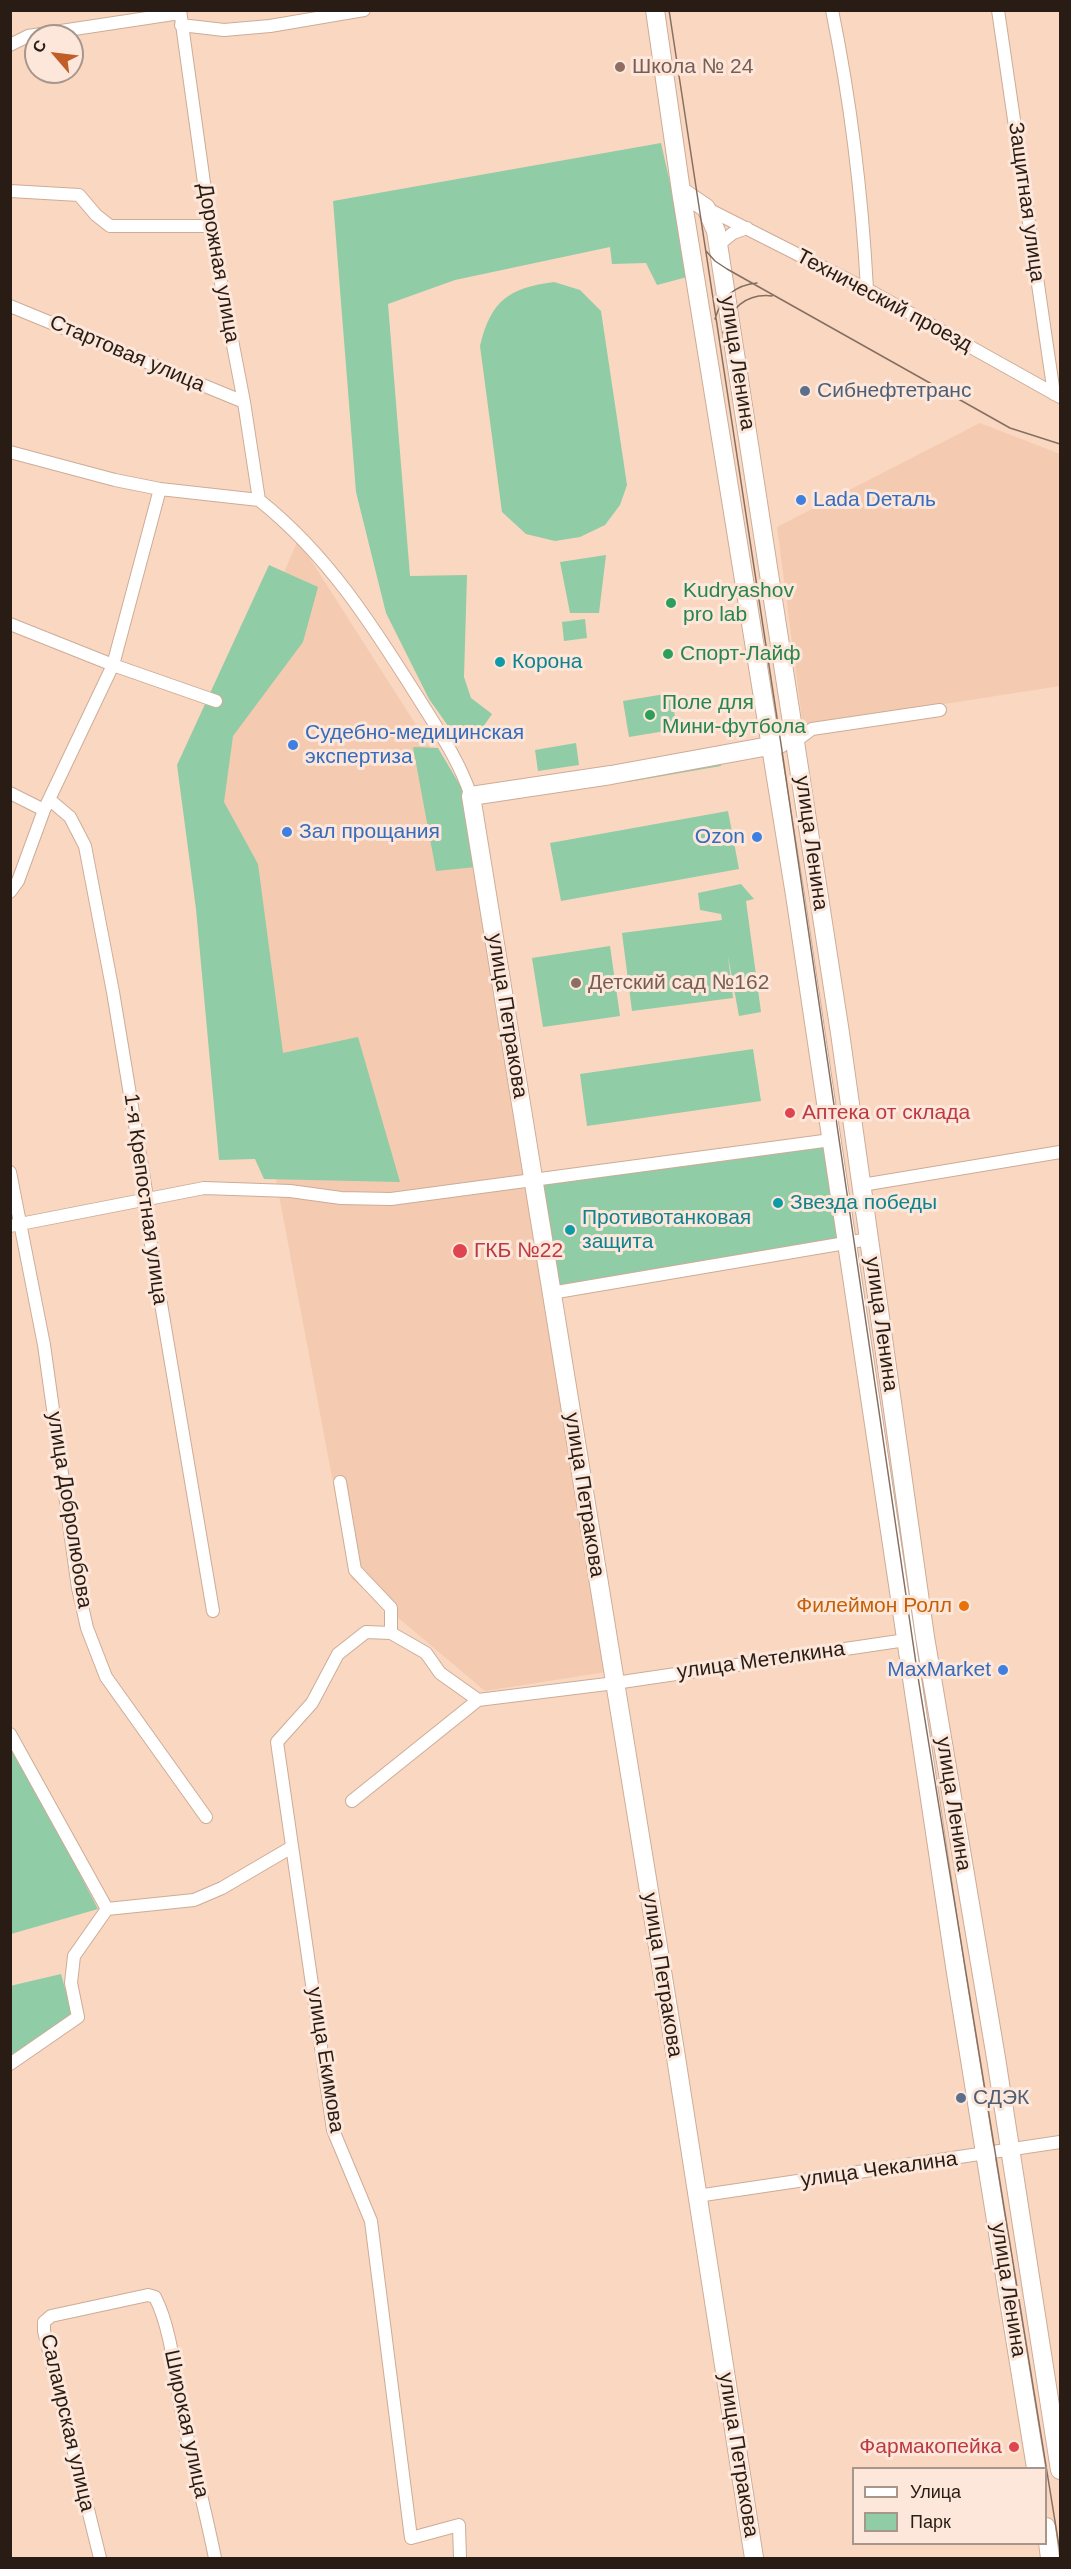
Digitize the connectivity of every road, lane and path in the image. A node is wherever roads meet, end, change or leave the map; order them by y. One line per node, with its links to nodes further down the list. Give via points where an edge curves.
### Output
1 (655, 10): 8 (main road, улица Ленина)
2 (832, 10): 13 (street, via 861,196)
3 (998, 10): 15 (street, Защитная улица)
4 (358, 11): 5 (street, via 224,30)
5 (180, 16): 6 (street, via 28,36); 10 (street, Дорожная улица)
6 (10, 45)
7 (10, 191): 10 (street, via 79,195 110,226)
8 (681, 191): 9 (main road); 25 (main road, улица Ленина)
9 (705, 208): 11 (street, Технический проезд); 12 (main road, улица Ленина)
10 (210, 226): 16 (street, Дорожная улица)
11 (747, 228): 12 (street); 13 (street, Технический проезд)
12 (718, 245): 24 (main road, улица Ленина)
13 (867, 290): 15 (street, Технический проезд)
14 (10, 306): 16 (street, Стартовая улица)
15 (1057, 396)
16 (244, 402): 19 (street, Дорожная улица)
17 (10, 452): 18 (street)
18 (160, 489): 19 (street); 21 (street)
19 (259, 500): 27 (street, улица Петракова, via 284,520 339,578 463,771)
20 (10, 624): 21 (street)
21 (113, 665): 22 (street); 28 (street)
22 (216, 701)
23 (940, 710): 24 (street, via 812,729)
24 (796, 741): 25 (main road); 34 (main road, улица Ленина)
25 (770, 747): 27 (main road); 30 (main road, улица Ленина)
26 (10, 793): 28 (street, 1-я Крепостная улица)
27 (471, 796): 33 (main road, улица Петракова)
28 (47, 805): 29 (street, via 18,881); 35 (street, 1-я Крепостная улица, via 70,816 85,846)
29 (10, 892)
30 (831, 1140): 33 (street); 38 (main road, улица Ленина)
31 (1060, 1152): 34 (street)
32 (10, 1172): 36 (street, улица Добролюбова)
33 (534, 1180): 35 (street, via 391,1200 204,1188); 39 (main road, улица Петракова)
34 (862, 1185): 37 (main road, улица Ленина)
35 (147, 1197): 36 (street); 41 (street, 1-я Крепостная улица, via 145,1209)
36 (16, 1225): 48 (street, улица Добролюбова, via 44,1345 87,1628 106,1677)
37 (869, 1239): 38 (street); 53 (main road, улица Ленина, via 925,1637)
38 (845, 1243): 39 (street); 43 (main road, улица Ленина)
39 (552, 1293): 44 (main road, улица Петракова)
40 (340, 1482): 42 (street, via 355,1570 391,1608)
41 (213, 1611)
42 (391, 1633): 45 (street, via 426,1653 440,1673); 49 (street, улица Екимова, via 366,1632 338,1654 312,1703 277,1742)
43 (906, 1640): 44 (street, улица Метелкина); 54 (main road, улица Ленина)
44 (615, 1683): 45 (street, улица Метелкина); 55 (main road, улица Петракова)
45 (478, 1700): 47 (street)
46 (10, 1734): 50 (street)
47 (352, 1801)
48 (206, 1817)
49 (292, 1847): 50 (street, via 194,1900); 62 (street, улица Екимова, via 333,2130 371,2221 411,2538 459,2524)
50 (107, 1909): 51 (street, via 74,1956 71,1983 78,2017)
51 (10, 2064)
52 (1060, 2142): 53 (street, улица Чекалина)
53 (1011, 2150): 54 (street, улица Чекалина); 58 (main road, улица Ленина)
54 (986, 2154): 55 (street, улица Чекалина); 57 (main road, улица Ленина)
55 (697, 2196): 63 (main road, улица Петракова)
56 (148, 2295): 60 (street, Салаирская улица, via 51,2316 44,2322); 61 (street, Широкая улица, via 155,2297 166,2332)
57 (1036, 2467)
58 (1060, 2470)
59 (1047, 2536): 64 (main road)
60 (100, 2559)
61 (215, 2559)
62 (460, 2559)
63 (754, 2559)
64 (1050, 2559)

